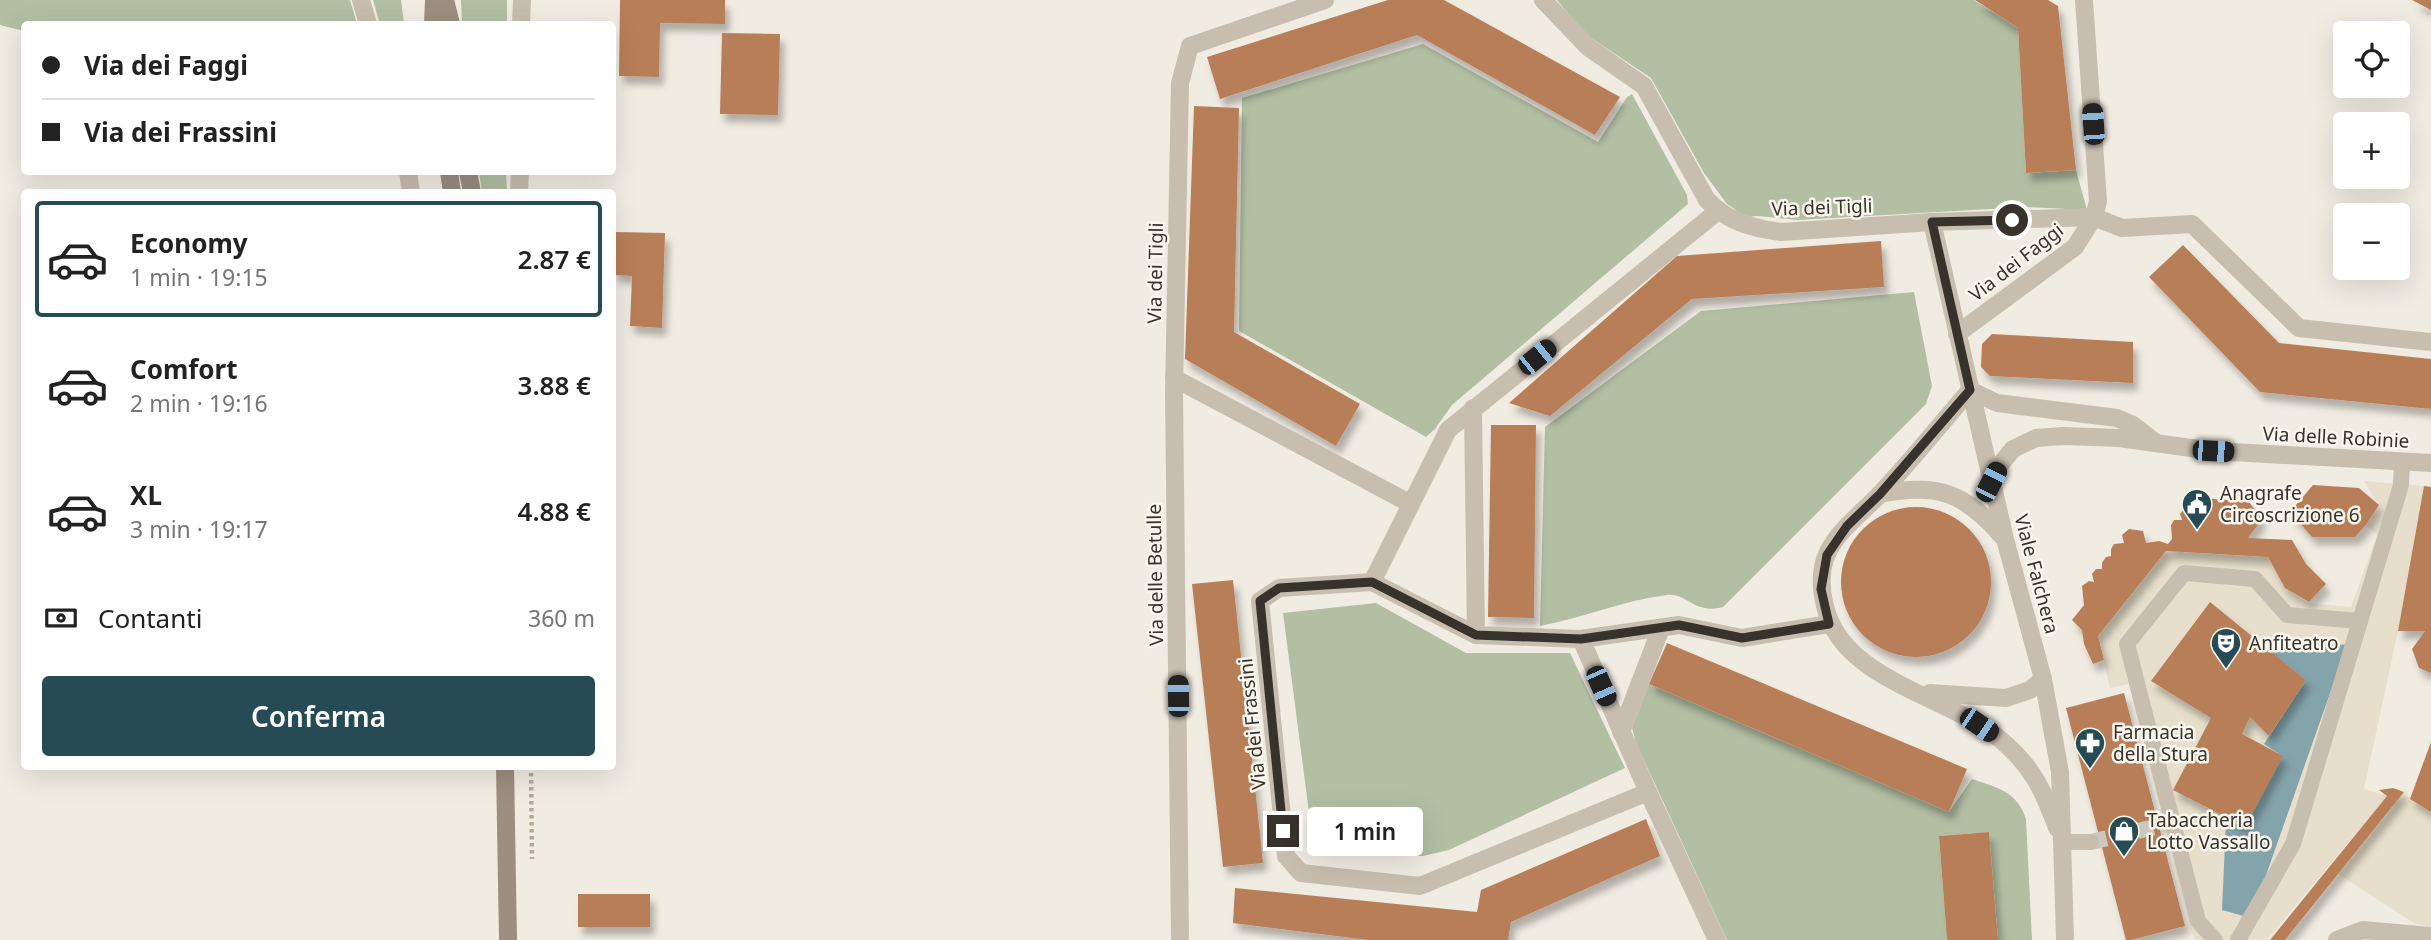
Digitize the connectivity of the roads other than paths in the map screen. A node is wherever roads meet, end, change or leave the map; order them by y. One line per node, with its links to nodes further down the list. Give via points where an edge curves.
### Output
1 (361, 0): 8 (street)
2 (433, 0): 9 (main road)
3 (445, 0): 10 (main road)
4 (522, 0): 11 (street)
5 (1325, 0): 17 (street, Via dei Tigli, via 1190,46 1180,83)
6 (1543, 0): 12 (street, Via dei Tigli, via 1588,47 1644,86 1707,201)
7 (2084, 0): 13 (street, Via dei Faggi, via 2098,201)
8 (367, 21)
9 (433, 21)
10 (450, 21)
11 (522, 21)
12 (1718, 211): 14 (street, Via dei Tigli, via 1738,223 1781,232); 19 (street)
13 (2094, 216): 14 (street, Via dei Faggi); 15 (street, Via dei Faggi, via 2075,247); 16 (street, via 2122,228 2192,224 2299,328)
14 (1932, 222): 15 (street, Viale Falchera)
15 (1957, 334): 18 (street, Viale Falchera)
16 (2431, 342)
17 (1174, 378): 25 (street); 42 (street, Via delle Betulle)
18 (1970, 390): 20 (street, Via delle Robinie, via 2002,404 2117,418); 23 (street, Viale Falchera); 24 (street)
19 (1473, 408): 25 (street, via 1448,430); 31 (street)
20 (2155, 442): 21 (street, Via delle Robinie, via 2213,451); 23 (street, Via delle Robinie, via 2088,436 2036,438 2013,449)
21 (2402, 462): 22 (street, Via delle Robinie); 28 (street, via 2401,485)
22 (2431, 463)
23 (1991, 482): 26 (street, Viale Falchera)
24 (1880, 494): 26 (street, via 1929,489 1963,500 1982,512); 29 (street, via 1847,526 1827,555 1821,589)
25 (1410, 504): 27 (street)
26 (2005, 540): 33 (street, Viale Falchera)
27 (1372, 582): 31 (street); 37 (street, Via dei Frassini, via 1279,588 1260,601 1286,856 1301,873 1420,886)
28 (2360, 621): 45 (street, via 2287,615 2255,579 2184,573 2127,644 2198,921); 46 (street, via 2293,844)
29 (1829, 624): 30 (street, via 1742,638 1679,625); 34 (street, via 1847,650)
30 (1661, 628): 32 (street); 35 (street)
31 (1476, 635): 32 (street)
32 (1581, 639): 35 (street)
33 (2043, 678): 34 (street, via 2030,690 2006,698); 38 (street, Viale Falchera, via 2060,772)
34 (1920, 692): 38 (street, via 1996,736 2026,765 2042,787)
35 (1621, 732): 37 (street)
36 (505, 770): 41 (main road)
37 (1648, 792): 43 (street)
38 (2063, 842): 39 (street); 44 (street, Viale Falchera)
39 (2091, 842)
40 (2431, 936): 47 (street, via 2363,930)
41 (508, 940)
42 (1180, 940)
43 (1717, 940)
44 (2065, 940)
45 (2215, 940)
46 (2238, 940)
47 (2337, 940)

